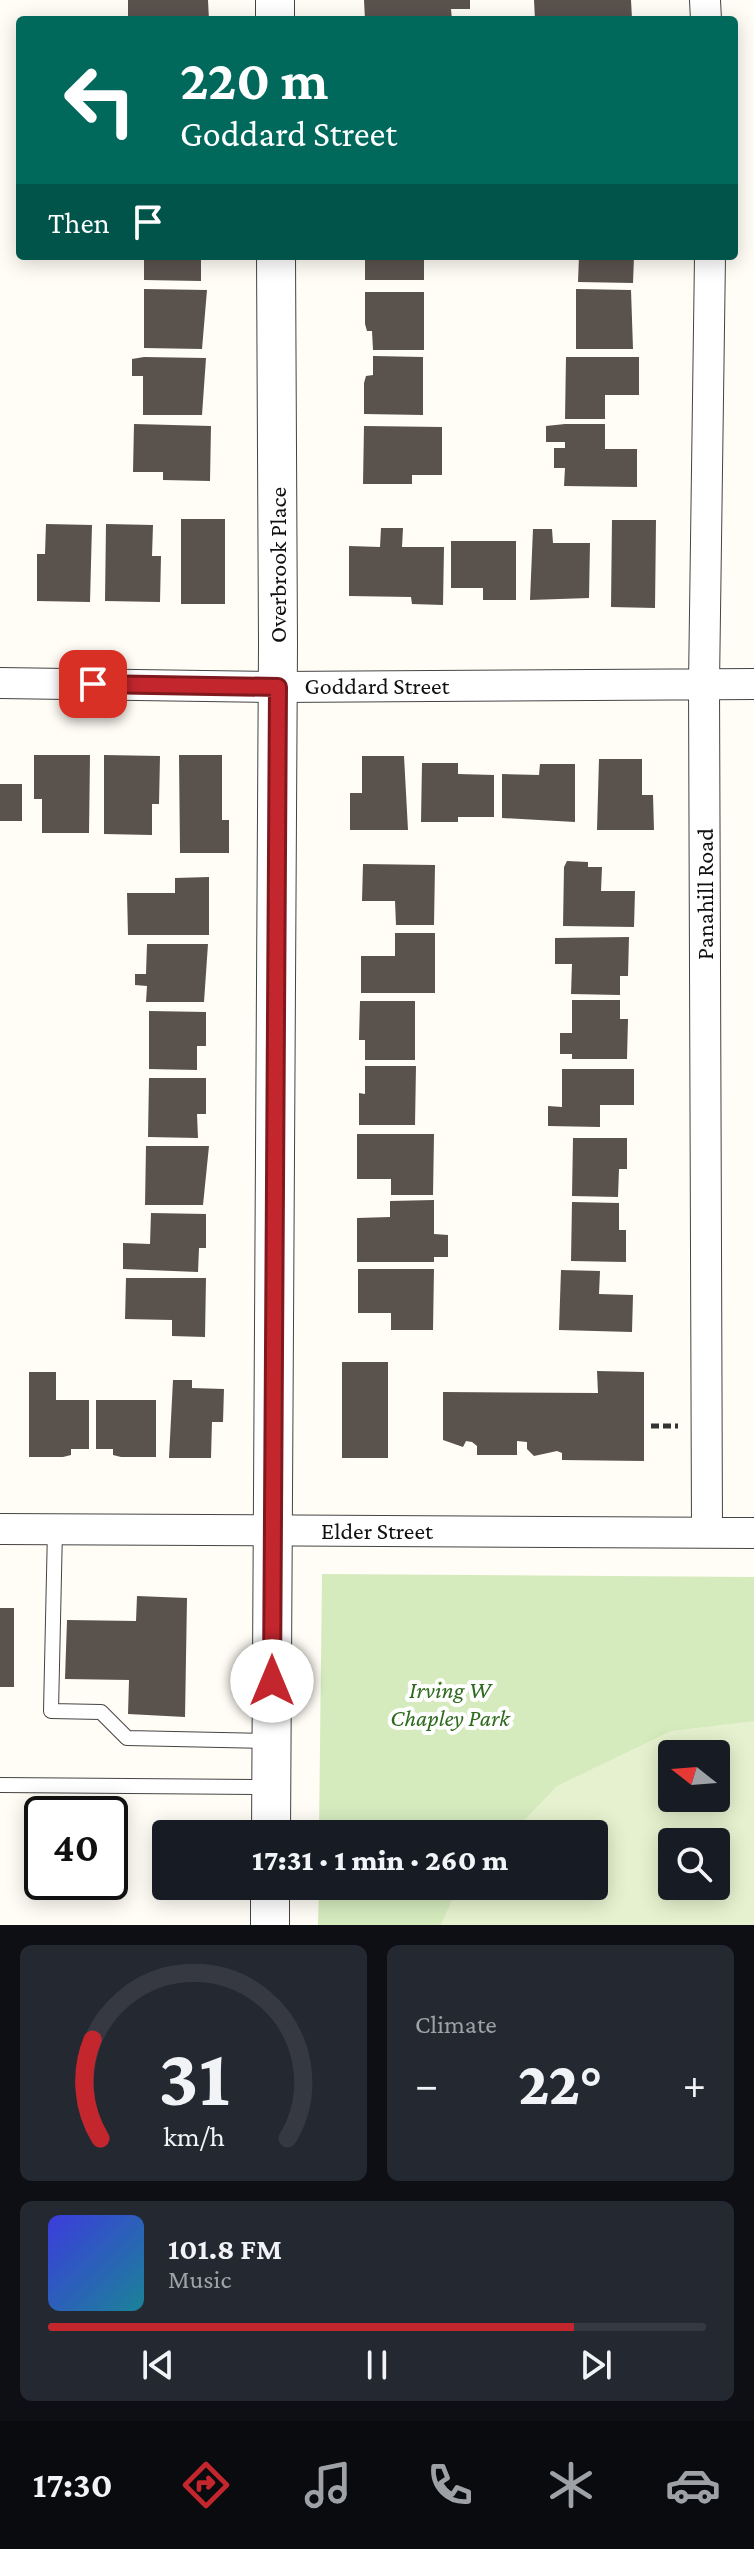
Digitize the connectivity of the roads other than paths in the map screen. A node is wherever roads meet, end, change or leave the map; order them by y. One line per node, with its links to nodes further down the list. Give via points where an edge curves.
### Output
1 (276, 260): 6 (street, Overbrook Place)
2 (710, 260): 4 (street, Panahill Road)
3 (0, 683): 6 (street, Goddard Street)
4 (704, 684): 5 (street, Goddard Street); 6 (street, Goddard Street); 10 (street, Panahill Road)
5 (754, 684)
6 (278, 687): 9 (street, Overbrook Place)
7 (0, 1529): 8 (street, Elder Street)
8 (55, 1529): 9 (street, Elder Street); 12 (lane, via 51,1711 101,1712 127,1738)
9 (272, 1531): 10 (street, Elder Street); 12 (street, Overbrook Place)
10 (707, 1532): 11 (street, Elder Street)
11 (754, 1533)
12 (271, 1741): 14 (street, Overbrook Place)
13 (0, 1785): 14 (lane)
14 (271, 1787): 15 (street, Overbrook Place)
15 (271, 1820)
16 (270, 1900): 17 (street)
17 (270, 1925)

